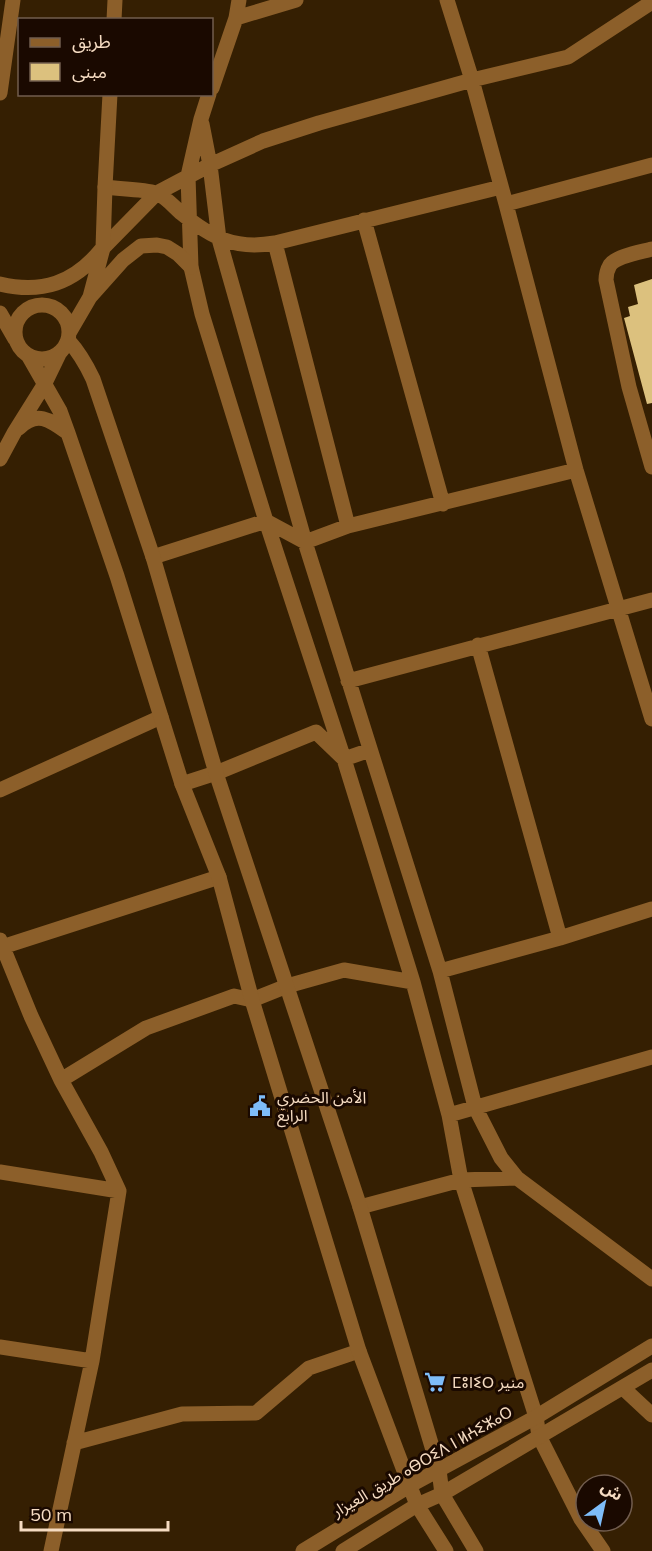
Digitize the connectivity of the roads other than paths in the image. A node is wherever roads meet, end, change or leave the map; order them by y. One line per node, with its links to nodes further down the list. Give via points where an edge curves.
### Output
1 (13, 0): 11 (street)
2 (115, 0): 7 (street)
3 (239, 0): 8 (street)
4 (296, 0): 8 (street)
5 (447, 0): 9 (street)
6 (652, 2): 9 (street, via 568,57)
7 (114, 18)
8 (236, 18): 10 (street)
9 (472, 80): 15 (street, via 263,141); 19 (street)
10 (213, 85)
11 (0, 87)
12 (110, 96): 18 (street)
13 (208, 96): 14 (street)
14 (201, 118): 15 (street); 17 (street)
15 (210, 165): 17 (street); 24 (street)
16 (652, 165): 21 (street)
17 (188, 176): 20 (street); 22 (street)
18 (105, 187): 20 (street); 26 (street)
19 (501, 187): 21 (street); 23 (street)
20 (157, 194): 22 (street); 26 (street)
21 (506, 204): 40 (street)
22 (190, 220): 24 (street); 28 (street)
23 (364, 220): 25 (street); 41 (street)
24 (219, 239): 25 (street, via 247,246); 44 (street)
25 (275, 243): 43 (street)
26 (103, 248): 29 (street, via 92,262 65,280 34,288); 30 (street)
27 (652, 249): 39 (street, via 616,260 606,280 629,387)
28 (191, 267): 30 (street, via 166,247 141,246); 42 (street)
29 (0, 284)
30 (90, 297): 33 (street)
31 (0, 313): 32 (street)
32 (16, 341): 33 (street, via 15,326 23,312 46,305 60,312 69,325); 34 (street)
33 (66, 342): 34 (street, via 52,357); 35 (street); 45 (street, via 78,352 93,379)
34 (28, 355): 35 (street)
35 (44, 385): 36 (street); 37 (street)
36 (14, 433): 37 (street, via 37,418 50,420); 38 (street)
37 (68, 433): 50 (street)
38 (0, 459)
39 (652, 467)
40 (576, 470): 41 (street); 47 (street)
41 (443, 504): 43 (street)
42 (266, 521): 44 (street); 45 (street); 53 (street)
43 (348, 526): 44 (street)
44 (305, 542): 49 (street)
45 (153, 557): 54 (street)
46 (652, 600): 47 (street)
47 (619, 608): 48 (street); 51 (street)
48 (478, 645): 49 (street); 59 (street)
49 (348, 681): 52 (street)
50 (161, 717): 55 (street); 56 (street)
51 (652, 718)
52 (370, 750): 53 (street); 61 (street)
53 (344, 759): 54 (street, via 316,732); 62 (street)
54 (216, 773): 55 (street); 63 (street)
55 (182, 784): 57 (street)
56 (0, 790)
57 (219, 877): 60 (street); 64 (street)
58 (652, 909): 59 (street)
59 (561, 938): 61 (street)
60 (1, 943): 66 (street)
61 (440, 970): 67 (street)
62 (413, 982): 63 (street, via 344,970); 68 (street)
63 (287, 986): 64 (street); 73 (street)
64 (252, 1000): 66 (street, via 234,996 146,1028); 77 (street)
65 (652, 1057): 67 (street)
66 (61, 1080): 72 (street)
67 (475, 1107): 68 (street); 70 (street, via 501,1158)
68 (449, 1115): 71 (street)
69 (0, 1173): 72 (street)
70 (517, 1178): 71 (street); 74 (street)
71 (461, 1180): 73 (street); 82 (street)
72 (119, 1191): 78 (street)
73 (360, 1207): 85 (street)
74 (652, 1279)
75 (652, 1346): 82 (street, طريق العيزار ⴰⴱⵔⵉⴷ ⵏ ⵍⵄⵉⵣⴰⵔ)
76 (0, 1347): 78 (street)
77 (359, 1351): 84 (street, via 309,1368 256,1413 182,1414); 86 (street)
78 (92, 1361): 84 (street)
79 (652, 1370): 80 (street)
80 (623, 1388): 81 (street); 83 (street)
81 (652, 1414)
82 (536, 1417): 83 (street); 85 (street, طريق العيزار ⴰⴱⵔⵉⴷ ⵏ ⵍⵄⵉⵣⴰⵔ)
83 (539, 1436): 87 (street); 94 (street, via 581,1519)
84 (74, 1443): 89 (street)
85 (439, 1470): 86 (street, طريق العيزار ⴰⴱⵔⵉⴷ ⵏ ⵍⵄⵉⵣⴰⵔ); 87 (street)
86 (409, 1486): 88 (street); 90 (street, طريق العيزار ⴰⴱⵔⵉⴷ ⵏ ⵍⵄⵉⵣⴰⵔ)
87 (442, 1494): 88 (street); 93 (street)
88 (417, 1505): 91 (street); 92 (street)
89 (51, 1551)
90 (303, 1551)
91 (343, 1551)
92 (446, 1551)
93 (476, 1551)
94 (603, 1551)

